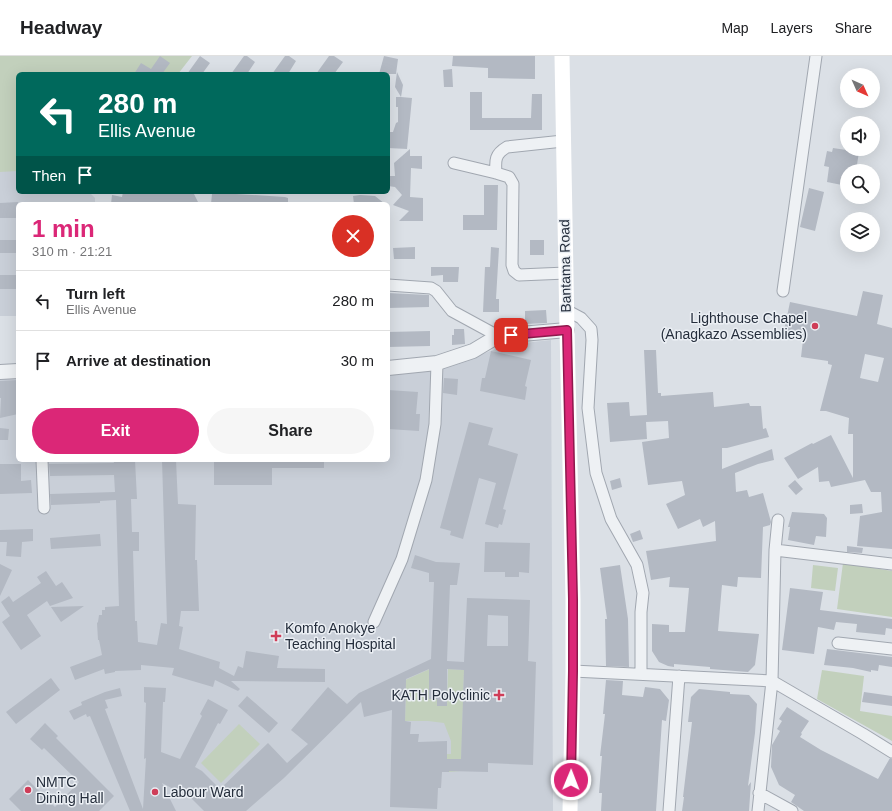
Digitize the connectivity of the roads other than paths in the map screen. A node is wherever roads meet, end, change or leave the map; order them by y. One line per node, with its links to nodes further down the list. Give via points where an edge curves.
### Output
1 (562, 56): 3 (main road, Bantama Road)
2 (816, 56): 8 (street)
3 (563, 141): 5 (street, via 507,147 500,151 495,160); 6 (main road, Bantama Road)
4 (454, 163): 5 (street)
5 (496, 173): 6 (street, via 509,178 513,184 514,271 519,275)
6 (566, 273): 9 (main road, Bantama Road)
7 (390, 286): 11 (street, via 430,288 436,291 452,311)
8 (783, 291)
9 (566, 310): 10 (main road, Bantama Road); 25 (street, via 581,318 590,329 592,340 588,408 596,473 611,519 637,565 643,593)
10 (567, 330): 11 (street); 24 (main road, Bantama Road)
11 (498, 336): 12 (street, via 474,351)
12 (437, 363): 13 (street); 21 (street, via 435,424 426,480 402,558)
13 (390, 368)
14 (0, 372): 15 (street)
15 (16, 372)
16 (42, 462): 17 (street)
17 (44, 508)
18 (778, 520): 19 (street)
19 (775, 550): 20 (street); 27 (street)
20 (892, 564)
21 (374, 622)
22 (838, 642): 23 (street)
23 (892, 649)
24 (573, 671): 25 (street); 30 (main road, Bantama Road)
25 (641, 674): 26 (street)
26 (679, 676): 27 (street); 31 (street)
27 (772, 682): 28 (street); 29 (street)
28 (892, 752)
29 (759, 793): 32 (street); 33 (street)
30 (570, 811)
31 (669, 811)
32 (758, 811)
33 (792, 811)

